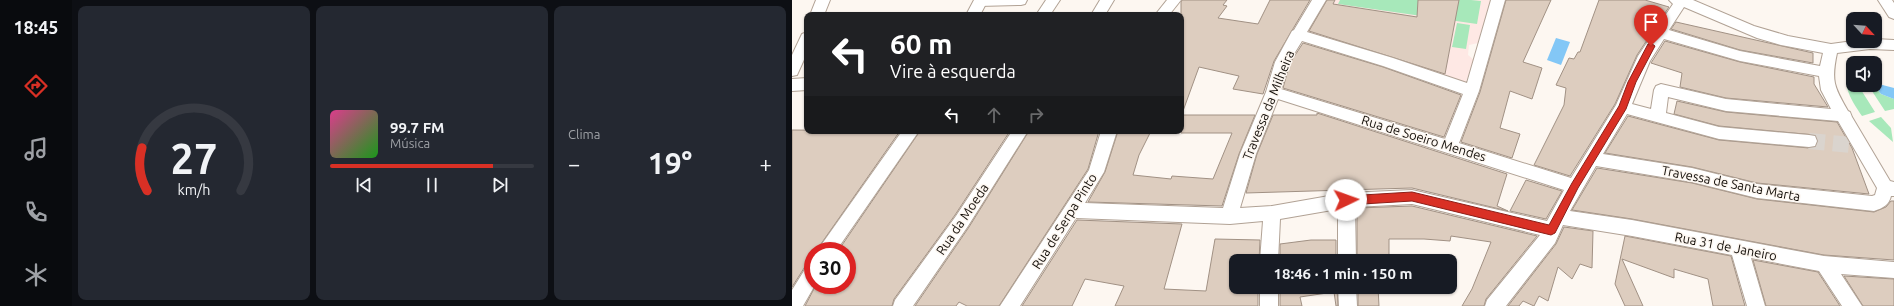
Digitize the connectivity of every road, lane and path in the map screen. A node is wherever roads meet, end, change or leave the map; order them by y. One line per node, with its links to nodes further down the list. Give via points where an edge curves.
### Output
1 (823, 0): 11 (street)
2 (1022, 0): 10 (street)
3 (1053, 0): 12 (street)
4 (1107, 0): 13 (street)
5 (1174, 0): 14 (street)
6 (1319, 0): 17 (street, Travessa da Milheira)
7 (1498, 0): 25 (street)
8 (1885, 0): 15 (street)
9 (1687, 2): 16 (street); 20 (street, via 1773,38)
10 (978, 6)
11 (818, 12)
12 (1045, 12)
13 (1100, 12)
14 (1164, 12)
15 (1894, 14)
16 (1661, 33): 22 (street, via 1740,56); 27 (street, via 1643,60)
17 (1297, 34): 25 (street); 26 (street, Travessa da Milheira, via 1282,62)
18 (804, 45): 21 (street)
19 (1894, 45): 20 (street, via 1881,43)
20 (1831, 49): 22 (street)
21 (792, 71)
22 (1826, 72): 28 (street, via 1828,90)
23 (804, 84): 24 (street)
24 (792, 85)
25 (1472, 91): 34 (street)
26 (1273, 92): 34 (street, Rua de Soeiro Mendes); 41 (street, Travessa da Milheira, via 1248,154)
27 (1623, 107): 29 (street); 35 (street)
28 (1844, 116): 29 (street, via 1726,104 1661,90); 37 (street, via 1855,145)
29 (1658, 117): 33 (street, via 1719,133)
30 (909, 134): 43 (street)
31 (1018, 134): 53 (street, Rua da Moeda, via 962,221)
32 (1108, 134): 39 (street, Rua de Serpa Pinto, via 1096,172)
33 (1808, 141)
34 (1450, 145): 36 (street, Rua de Soeiro Mendes)
35 (1591, 159): 36 (street); 37 (street, Travessa de Santa Marta, via 1692,175 1757,191 1815,199 1874,204 1882,199)
36 (1575, 186): 42 (street)
37 (1889, 189)
38 (1346, 200): 40 (street, Rua 31 de Janeiro); 42 (street, Rua 31 de Janeiro, via 1412,197); 46 (street)
39 (1072, 210): 41 (street, Rua 31 de Janeiro); 54 (street, Rua de Serpa Pinto)
40 (1272, 213): 41 (street, Rua 31 de Janeiro); 45 (street)
41 (1230, 216)
42 (1555, 224): 44 (street, Rua 31 de Janeiro); 57 (street, via 1549,237)
43 (832, 242)
44 (1739, 248): 47 (street, Rua 31 de Janeiro); 58 (street)
45 (1269, 254)
46 (1347, 254)
47 (1824, 264): 48 (street, Rua 31 de Janeiro); 59 (street)
48 (1894, 270)
49 (804, 287): 52 (street)
50 (1269, 294): 55 (street)
51 (1347, 294): 56 (street)
52 (793, 306)
53 (902, 306)
54 (1010, 306)
55 (1269, 306)
56 (1348, 306)
57 (1494, 306)
58 (1756, 306)
59 (1853, 306)

